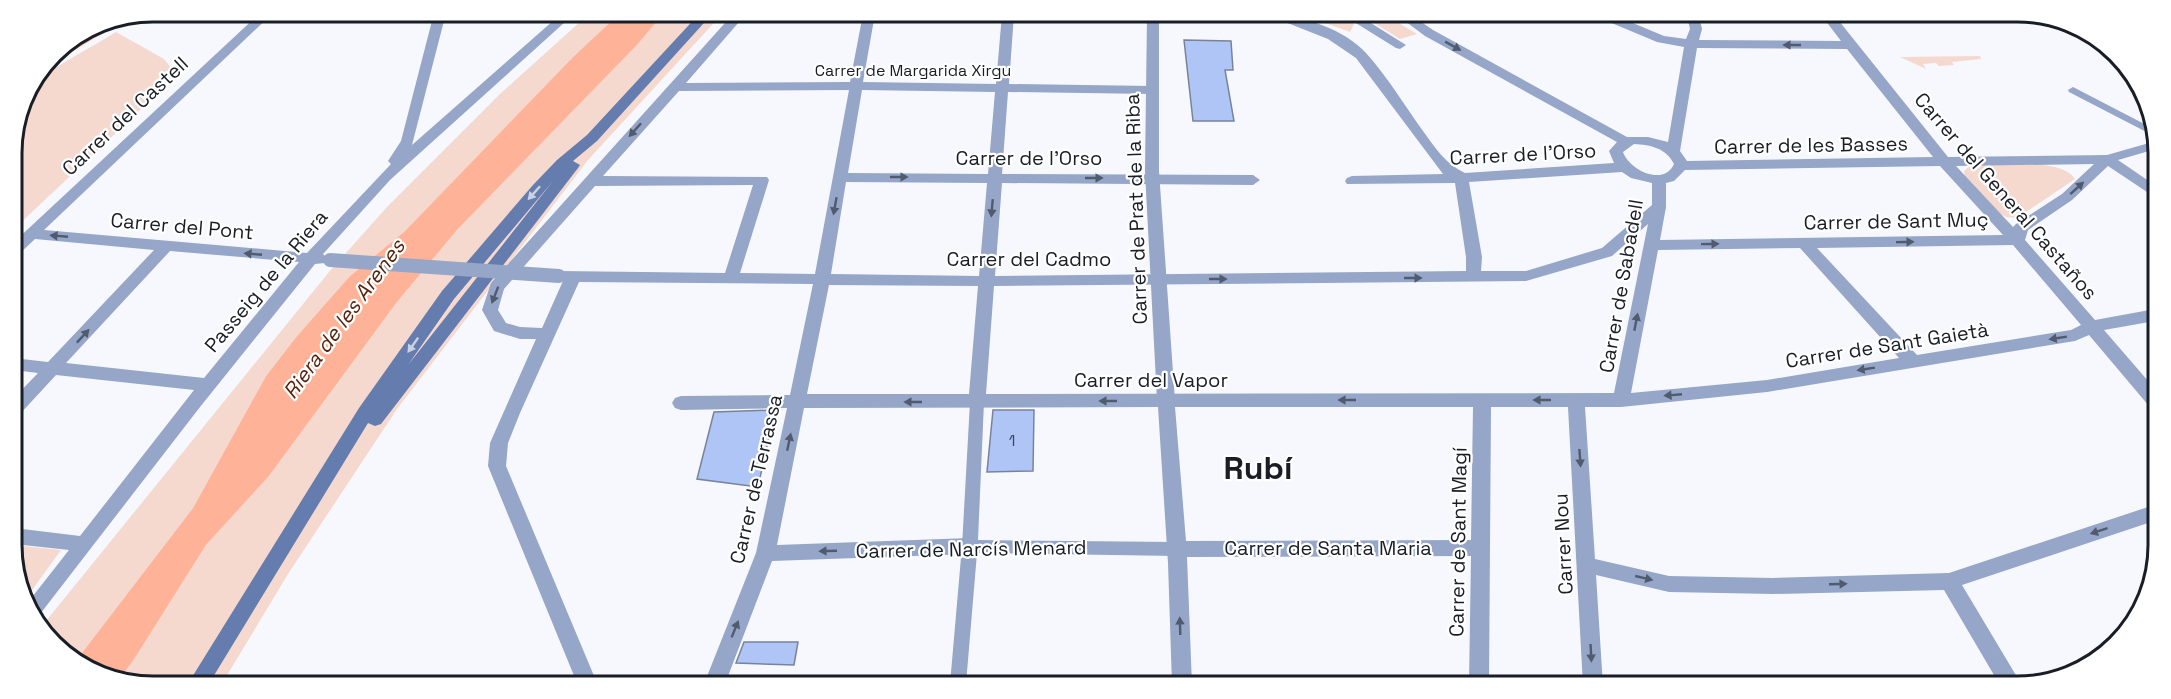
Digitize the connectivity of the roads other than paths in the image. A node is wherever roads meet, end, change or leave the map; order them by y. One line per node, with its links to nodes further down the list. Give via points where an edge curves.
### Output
1 (1153, 22): 22 (street, Carrer de Prat de la Riba)
2 (1299, 22): 15 (street, via 1350,45)
3 (1354, 22): 15 (street)
4 (1414, 22): 28 (street, one-way to 28)
5 (1621, 22): 16 (street, via 1661,39)
6 (1694, 22): 16 (street)
7 (1833, 22): 18 (street, Carrer del General Castaños)
8 (256, 23): 47 (street, Carrer del Castell)
9 (438, 23): 25 (street)
10 (558, 23): 24 (street, Passeig de la Riera)
11 (699, 23): 87 (main road, via 592,138 327,478)
12 (732, 23): 20 (street)
13 (867, 23): 19 (street, Carrer de Terrassa)
14 (1007, 23): 21 (street)
15 (1363, 35): 17 (street); 40 (street, via 1424,142 1448,171)
16 (1691, 44): 18 (street, one-way to 16); 27 (street)
17 (1400, 45)
18 (1850, 45): 33 (street, Carrer del General Castaños)
19 (856, 86): 20 (street, Carrer de Margarida Xirgu); 21 (street, Carrer de Margarida Xirgu); 37 (street, Carrer de Terrassa)
20 (674, 87): 44 (street, one-way to 44)
21 (1002, 87): 22 (street, Carrer de Margarida Xirgu); 38 (street)
22 (1152, 90): 39 (street, Carrer de Prat de la Riba)
23 (2073, 90): 26 (street)
24 (449, 122): 25 (street, via 434,130 421,132); 36 (street, Passeig de la Riera)
25 (411, 128): 36 (street, via 408,141)
26 (2146, 129)
27 (1676, 130): 29 (street); 31 (street)
28 (1625, 142): 29 (street); 35 (street, via 1616,151 1616,158)
29 (1655, 142): 31 (street)
30 (2148, 147): 32 (street, Carrer de les Basses)
31 (1673, 151): 34 (street)
32 (2107, 159): 33 (street, Carrer de les Basses); 45 (street); 48 (street, one-way to 32, via 2021,227 2067,197)
33 (1945, 162): 34 (street, Carrer de les Basses); 48 (street, Carrer del General Castaños)
34 (1681, 166): 41 (street, via 1676,175)
35 (1624, 167): 40 (street, Carrer de l'Orso); 41 (street, via 1638,175)
36 (385, 177): 53 (street, Passeig de la Riera)
37 (840, 177): 38 (street, Carrer de l'Orso, one-way to 38); 58 (street, Carrer de Terrassa, one-way to 58)
38 (995, 177): 39 (street, Carrer de l'Orso, one-way to 39); 60 (street, one-way to 60)
39 (1153, 178): 42 (street, Carrer de l'Orso); 59 (street, Carrer de Prat de la Riba)
40 (1461, 178): 43 (street, Carrer de l'Orso); 56 (street, via 1474,257)
41 (1659, 179): 46 (street, Carrer de Sabadell)
42 (1253, 180)
43 (1352, 181)
44 (589, 182): 57 (street, via 762,180); 63 (street, one-way to 63, via 497,287 490,310 500,327)
45 (2148, 187)
46 (1659, 207): 51 (street, Carrer de Sabadell); 56 (street, Carrer del Cadmo, via 1607,252 1526,276)
47 (31, 234): 49 (street, Carrer del Castell); 52 (street, Carrer del Pont, one-way to 47)
48 (2017, 240): 50 (street, Carrer de Sant Muç, one-way to 48); 62 (street, Carrer del General Castaños)
49 (23, 242)
50 (1804, 243): 51 (street, Carrer de Sant Muç, one-way to 50); 64 (street)
51 (1651, 245): 72 (street, Carrer de Sabadell, one-way to 51)
52 (166, 246): 53 (street, Carrer del Pont, one-way to 52); 66 (street, one-way to 52)
53 (312, 258): 54 (street, Carrer del Pont); 67 (street, Passeig de la Riera)
54 (330, 260): 55 (street, Carrer del Cadmo, bridge)
55 (566, 276): 57 (street, Carrer del Cadmo); 63 (street)
56 (1473, 277): 59 (street, Carrer del Cadmo, one-way to 56)
57 (731, 278): 58 (street, Carrer del Cadmo)
58 (822, 279): 60 (street, Carrer del Cadmo); 73 (street, Carrer de Terrassa)
59 (1159, 279): 60 (street, Carrer del Cadmo); 74 (street, Carrer de Prat de la Riba)
60 (986, 281): 75 (street)
61 (2148, 316): 62 (street, Carrer de Sant Gaietà)
62 (2090, 327): 64 (street, Carrer de Sant Gaietà, one-way to 64, via 2075,335); 68 (street, Carrer del General Castaños)
63 (547, 334): 88 (street, via 499,443 497,466)
64 (1913, 362): 72 (street, Carrer de Sant Gaietà, one-way to 72, via 1767,386)
65 (22, 365): 66 (street)
66 (52, 369): 67 (street); 69 (street)
67 (208, 386): 79 (street, Passeig de la Riera)
68 (2148, 393)
69 (22, 400)
70 (1482, 400): 71 (street, Carrer del Vapor, one-way to 70); 74 (street, Carrer del Vapor, one-way to 74); 81 (street, Carrer de Sant Magí)
71 (1576, 400): 72 (street, Carrer del Vapor); 84 (street, Carrer Nou, one-way to 84)
72 (1621, 400)
73 (797, 401): 75 (street, Carrer del Vapor, one-way to 73); 76 (street, Carrer del Vapor); 83 (street, Carrer de Terrassa, one-way to 73)
74 (1166, 401): 75 (street, Carrer del Vapor, one-way to 75); 82 (street, Carrer de Prat de la Riba)
75 (977, 402): 80 (street)
76 (681, 403)
77 (2148, 515): 85 (street, one-way to 85)
78 (22, 537): 79 (street)
79 (83, 544): 86 (street, Passeig de la Riera)
80 (970, 546): 82 (street, Carrer de Narcís Menard); 83 (street, Carrer de Narcís Menard, one-way to 83); 90 (street)
81 (1481, 548): 82 (street, Carrer de Santa Maria); 92 (street, Carrer de Sant Magí)
82 (1176, 549): 91 (street, Carrer de Prat de la Riba, one-way to 82)
83 (766, 553): 89 (street, Carrer de Terrassa, one-way to 83)
84 (1587, 565): 85 (street, one-way to 85, via 1669,584 1773,586); 93 (street, Carrer Nou, one-way to 93)
85 (1949, 581): 94 (street)
86 (37, 606)
87 (204, 676)
88 (584, 676)
89 (717, 676)
90 (959, 676)
91 (1182, 676)
92 (1479, 676)
93 (1593, 676)
94 (2006, 676)

